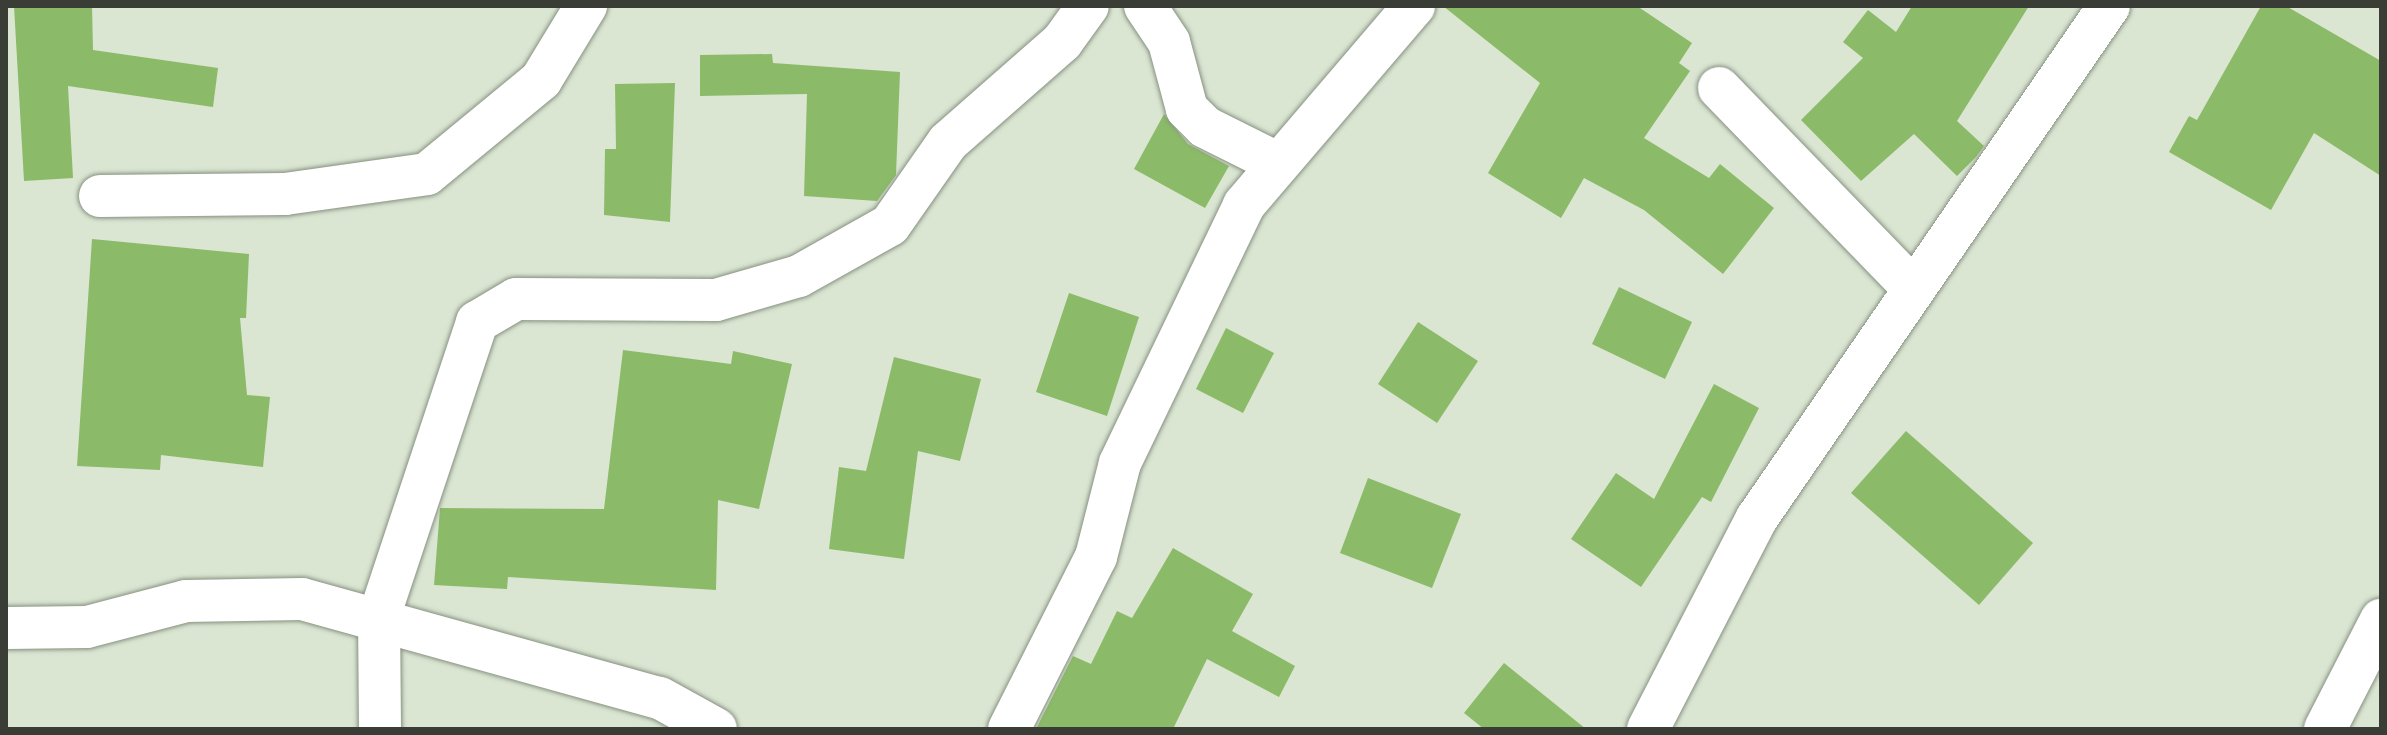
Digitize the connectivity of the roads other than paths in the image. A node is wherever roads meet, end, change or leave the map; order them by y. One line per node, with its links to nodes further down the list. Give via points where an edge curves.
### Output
1 (586, 6): 8 (street, via 541,80 427,174 285,194)
2 (1088, 6): 10 (street, via 1062,42 948,142 890,225 799,276 716,300 536,297 489,310 462,356 455,401)
3 (1145, 6): 7 (street, via 1169,42 1187,109 1205,127)
4 (1414, 6): 7 (street)
5 (2109, 6): 9 (street)
6 (1719, 88): 9 (street)
7 (1277, 163): 15 (street, via 1244,205 1120,463 1096,557)
8 (100, 196)
9 (1912, 287): 16 (street, via 1757,518)
10 (379, 617): 12 (street, via 265,594 186,601 87,627); 13 (street); 14 (street, via 660,698)
11 (2381, 620): 17 (street)
12 (6, 628)
13 (380, 729)
14 (716, 729)
15 (1009, 729)
16 (1648, 729)
17 (2325, 729)

